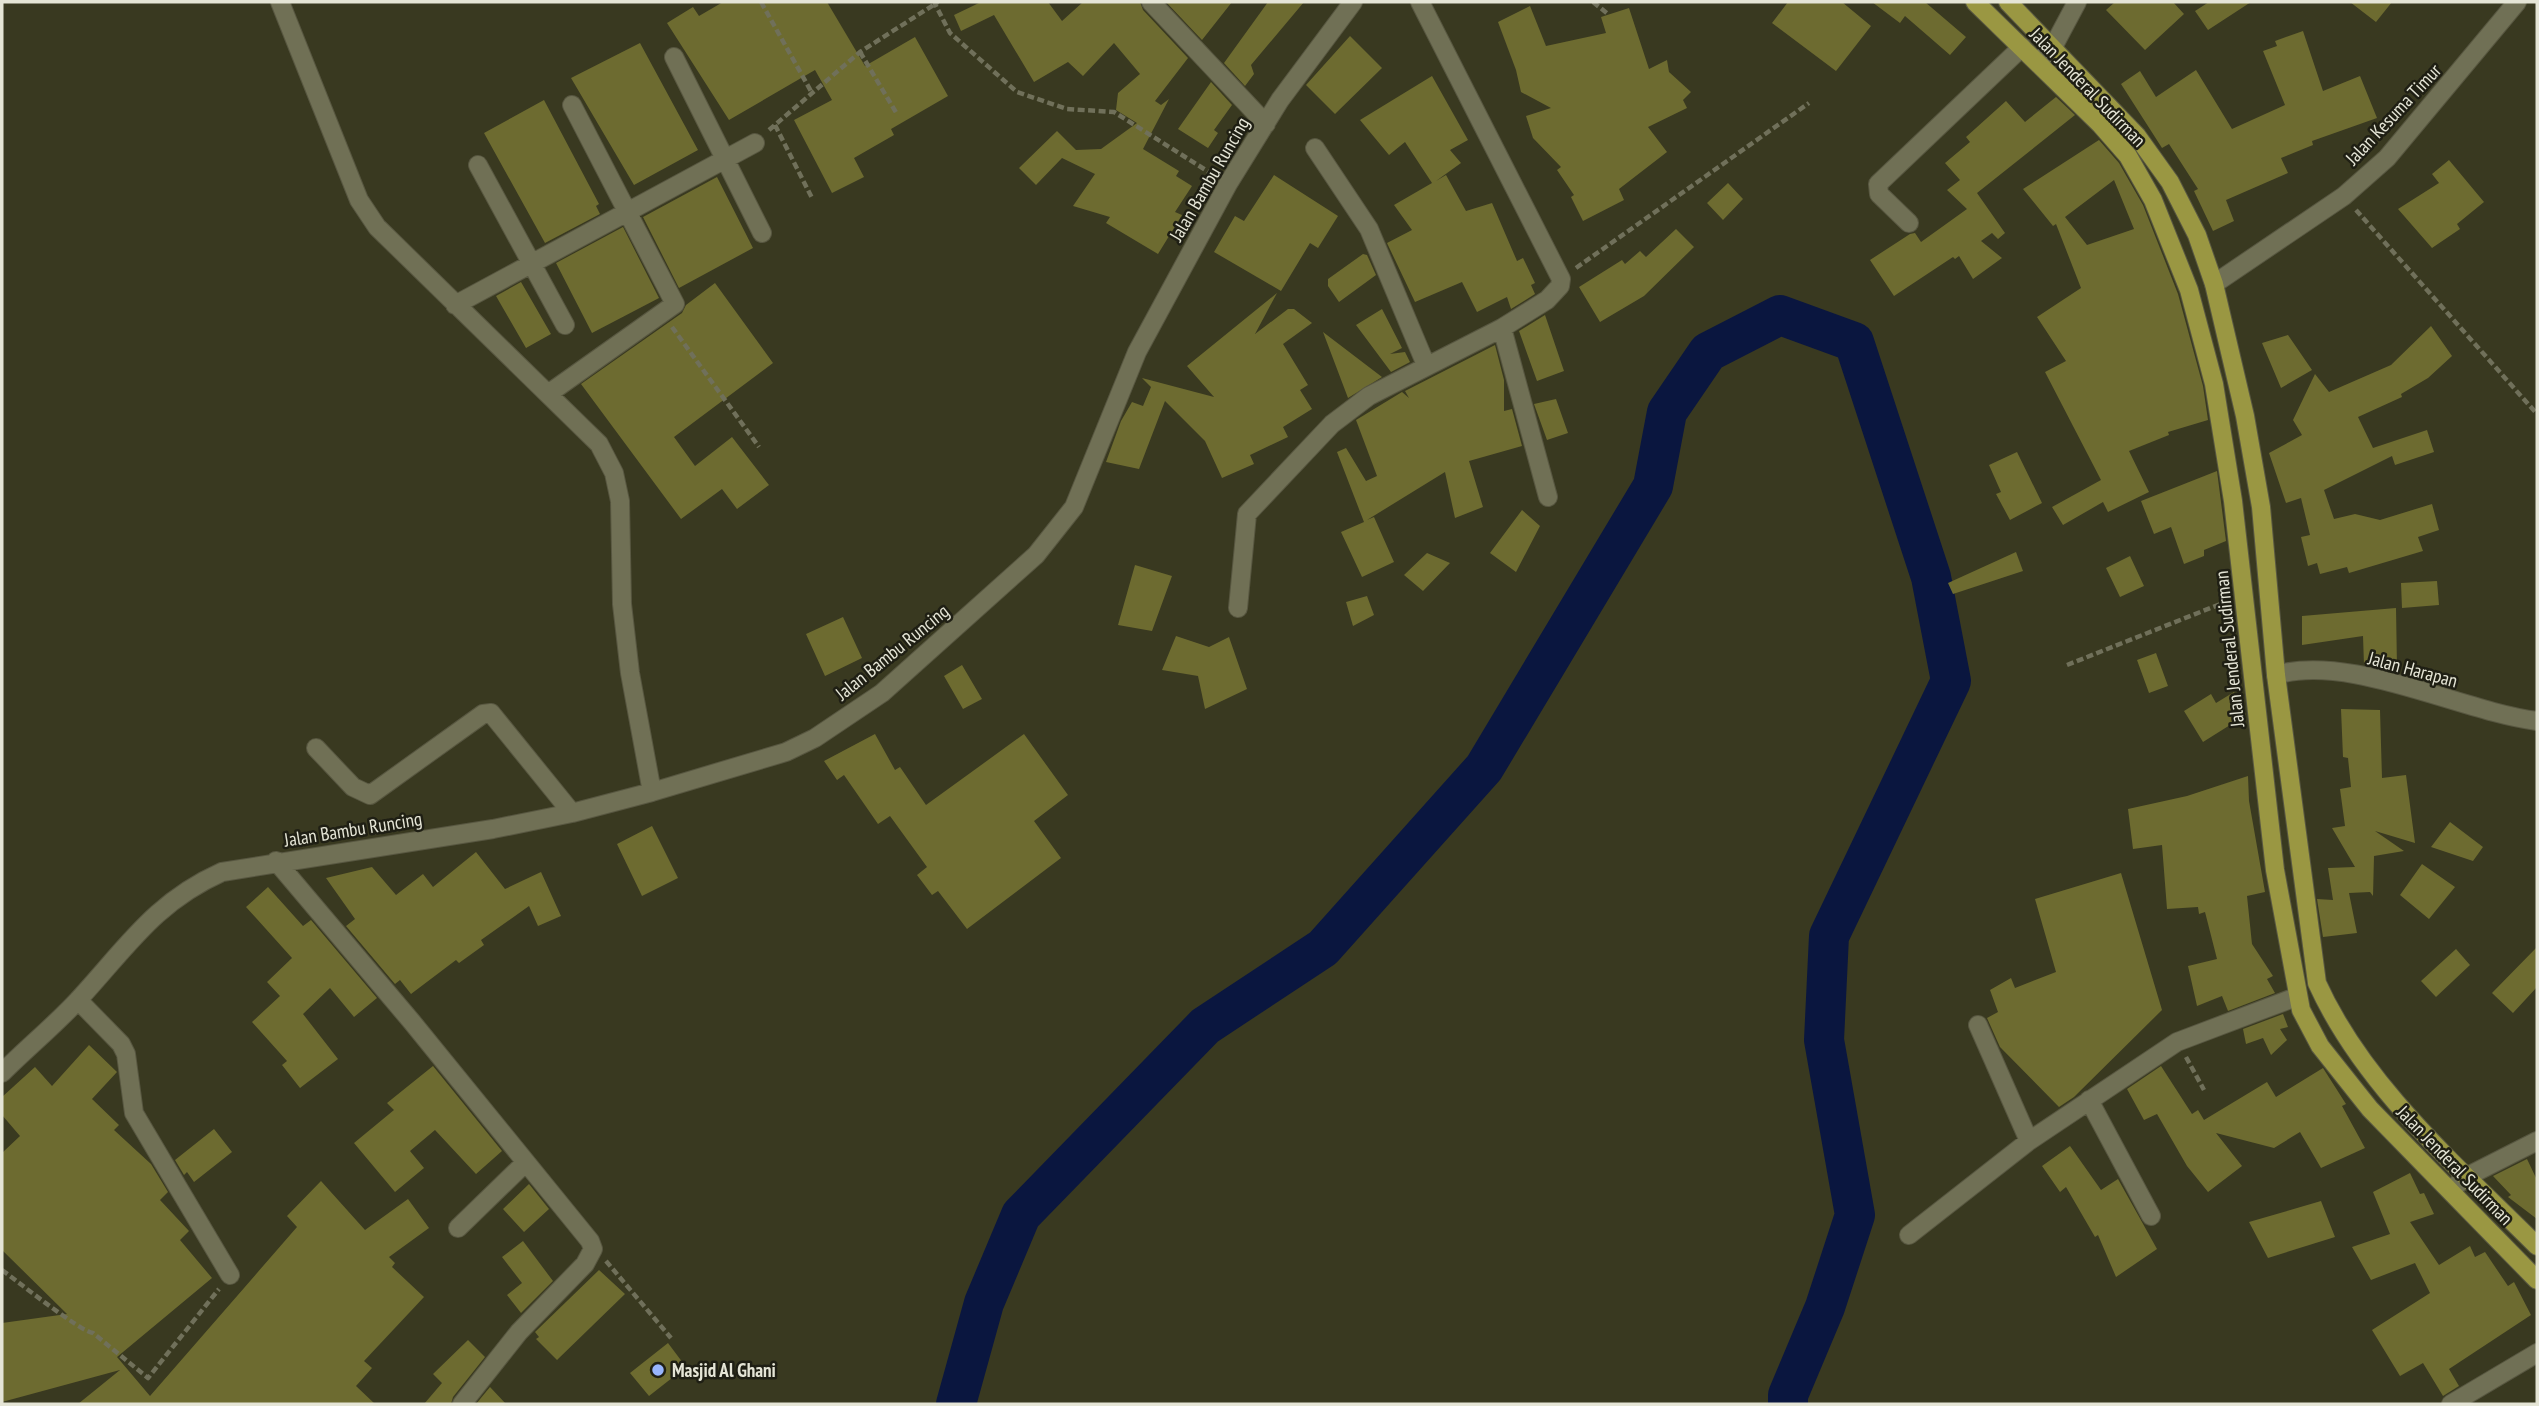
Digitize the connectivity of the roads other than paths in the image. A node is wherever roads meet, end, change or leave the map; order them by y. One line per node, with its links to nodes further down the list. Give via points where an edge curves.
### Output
1 (280, 2): 24 (street, via 359,200 377,227)
2 (1152, 2): 14 (street)
3 (1353, 2): 14 (street, Jalan Bambu Runcing)
4 (1420, 2): 26 (street, via 1561,279 1547,300)
5 (1975, 2): 9 (main road, Jalan Jenderal Sudirman)
6 (2008, 2): 10 (main road, Jalan Jenderal Sudirman)
7 (2077, 2): 10 (street)
8 (2517, 2): 23 (street, Jalan Kesuma Timur, via 2413,129 2344,197)
9 (2022, 47): 12 (main road, Jalan Jenderal Sudirman); 20 (street, via 1878,184 1879,194)
10 (2053, 47): 12 (street); 23 (main road, Jalan Jenderal Sudirman, via 2137,136 2170,182 2197,235)
11 (674, 57): 17 (street)
12 (2038, 62): 31 (main road, Jalan Jenderal Sudirman, via 2128,156 2176,252 2205,341)
13 (572, 105): 19 (street)
14 (1266, 124): 36 (street, Jalan Bambu Runcing, via 1228,184 1137,352 1074,508 1036,555 882,693 816,738 736,769)
15 (755, 143): 17 (street)
16 (1315, 148): 27 (street, via 1369,229)
17 (724, 160): 19 (street); 21 (street)
18 (478, 165): 22 (street)
19 (628, 211): 22 (street); 28 (street, via 674,304)
20 (1909, 223)
21 (762, 233)
22 (532, 262): 24 (street); 25 (street)
23 (2214, 284): 30 (main road, Jalan Jenderal Sudirman, via 2245,416)
24 (455, 305): 28 (street)
25 (565, 325)
26 (1502, 328): 27 (street); 29 (street)
27 (1426, 365): 32 (street, via 1369,396 1332,424 1247,514)
28 (548, 394): 36 (street, via 599,444 614,473 620,501 622,604 630,673)
29 (1548, 497)
30 (2264, 541): 31 (main road); 33 (main road, Jalan Jenderal Sudirman)
31 (2239, 545): 39 (main road, Jalan Jenderal Sudirman, via 2275,870)
32 (1238, 608)
33 (2276, 675): 34 (street, Jalan Harapan, via 2297,668 2371,677 2448,701); 47 (main road, Jalan Jenderal Sudirman, via 2317,983 2354,1049)
34 (2537, 720)
35 (316, 748): 37 (street, via 353,787 370,795 483,714 491,713)
36 (652, 792): 37 (street, Jalan Bambu Runcing)
37 (572, 813): 38 (street, Jalan Bambu Runcing)
38 (276, 861): 40 (street, Jalan Bambu Runcing, via 222,872 173,899 154,914); 46 (street)
39 (2296, 998): 43 (street, via 2177,1042); 48 (main road, Jalan Jenderal Sudirman, via 2332,1062 2370,1109)
40 (78, 1000): 42 (street, Jalan Bambu Runcing); 53 (street, via 121,1044 134,1113)
41 (1978, 1026): 44 (street)
42 (2, 1073)
43 (2089, 1100): 44 (street); 49 (street)
44 (2029, 1141): 51 (street)
45 (2537, 1141): 47 (street)
46 (525, 1163): 50 (street); 56 (street, via 593,1249)
47 (2468, 1176): 48 (street); 52 (main road, Jalan Jenderal Sudirman)
48 (2450, 1190): 54 (main road, Jalan Jenderal Sudirman)
49 (2151, 1216)
50 (458, 1228)
51 (1909, 1236)
52 (2537, 1246)
53 (230, 1275)
54 (2537, 1280)
55 (2537, 1353): 57 (street)
56 (462, 1404)
57 (2451, 1404)

